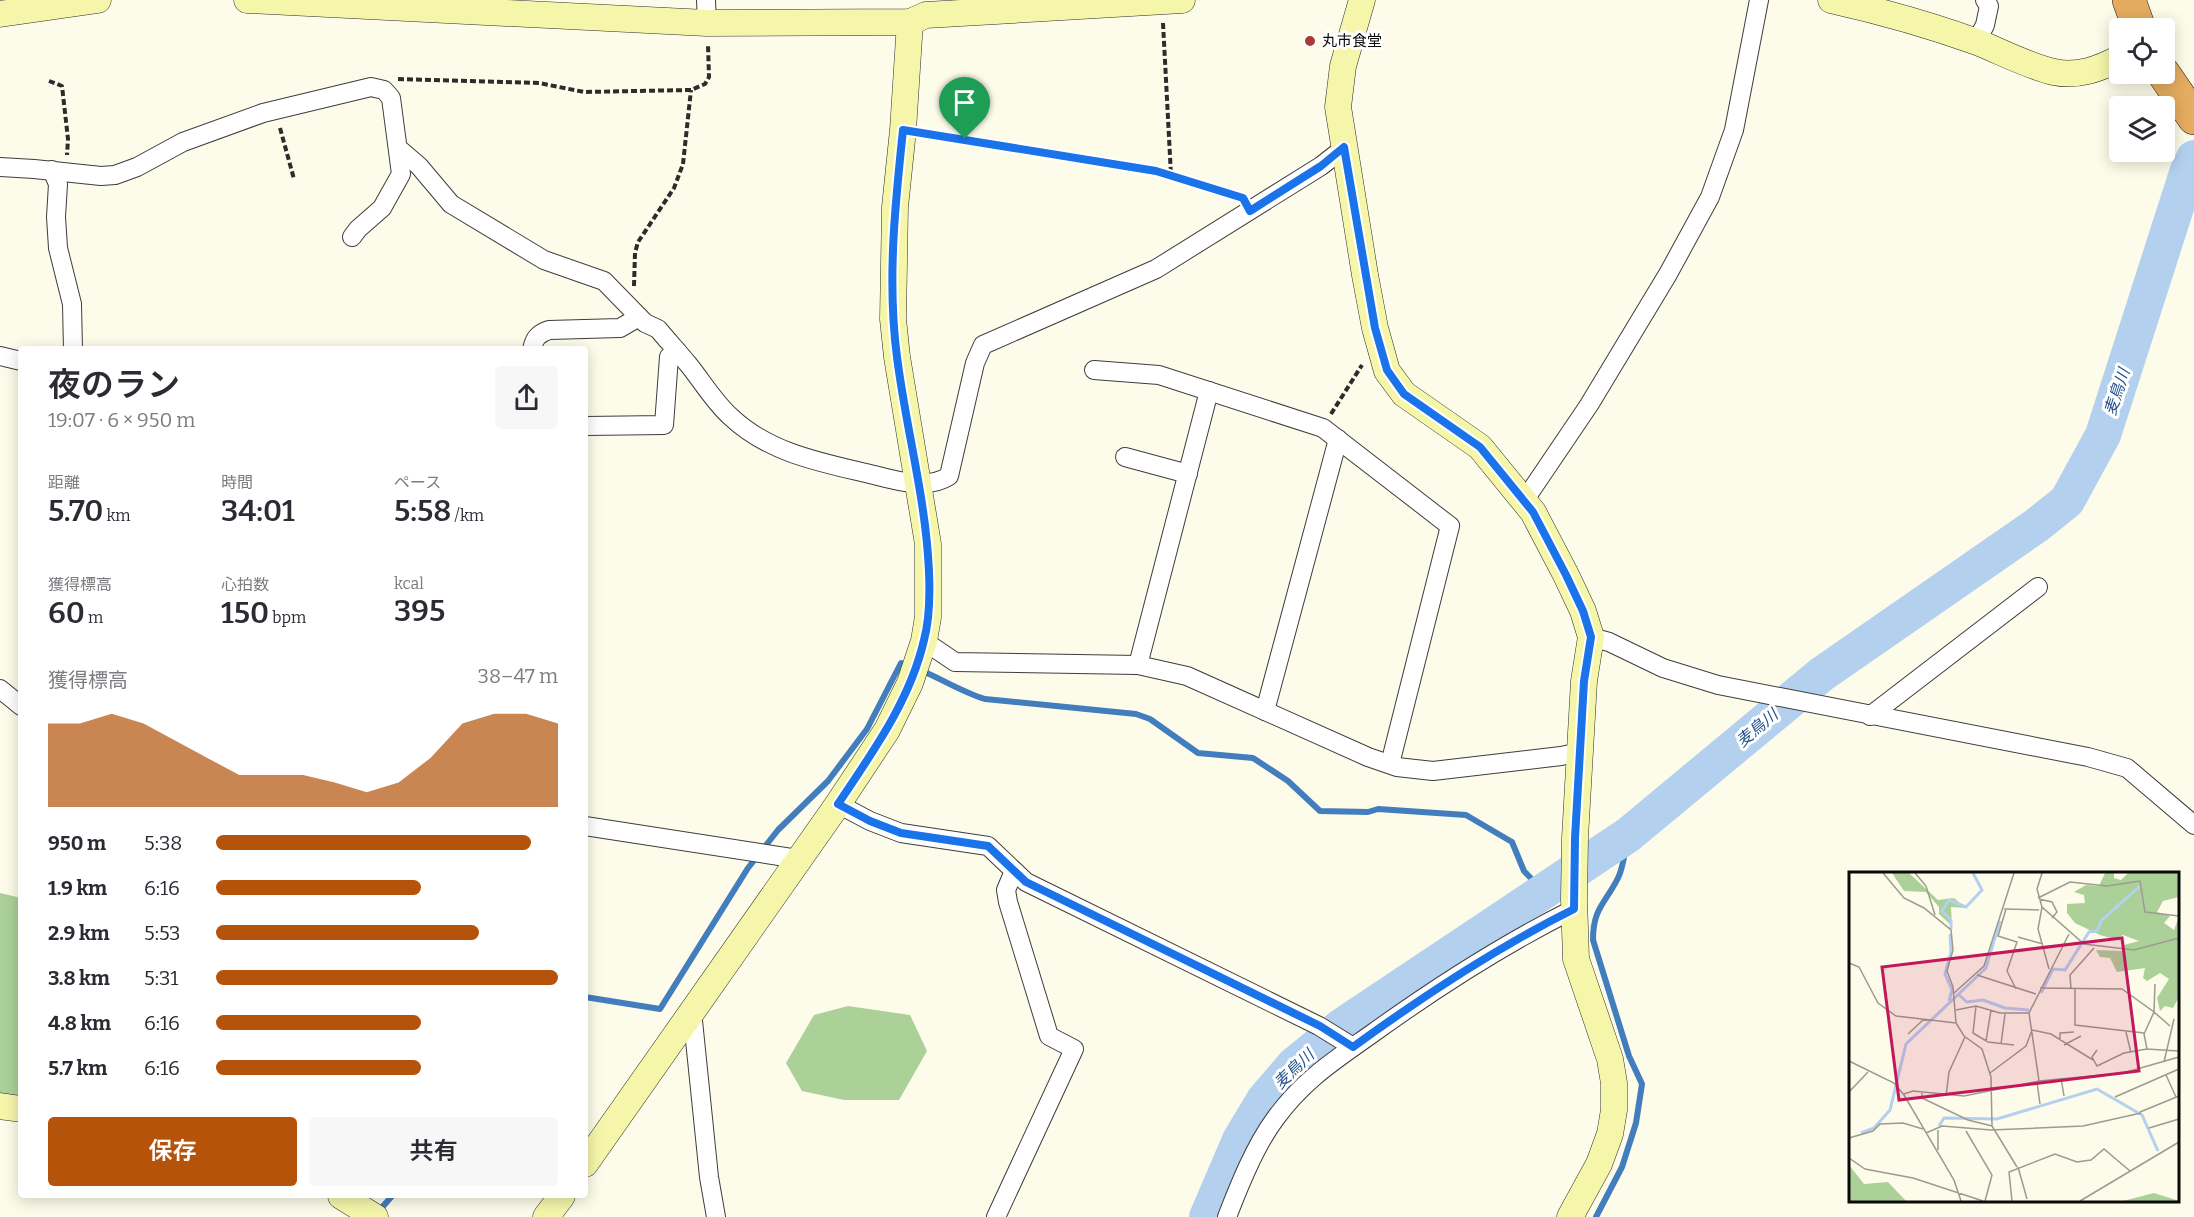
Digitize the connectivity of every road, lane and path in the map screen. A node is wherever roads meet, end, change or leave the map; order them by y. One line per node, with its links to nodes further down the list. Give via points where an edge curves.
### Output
1 (98, 0): 11 (street)
2 (247, 0): 9 (street)
3 (1362, 0): 22 (street, via 1343,66 1338,107)
4 (1759, 0): 45 (street, via 1734,130 1710,197 1589,405)
5 (1831, 0): 13 (street)
6 (1984, 0): 13 (street, via 1989,6)
7 (2129, 0): 12 (highway)
8 (1172, 1): 10 (street); 26 (path)
9 (707, 12): 10 (street); 18 (path, via 709,77 705,84)
10 (921, 12): 21 (street)
11 (0, 14)
12 (2135, 18)
13 (1976, 42): 14 (street, via 2054,72 2078,73)
14 (2109, 64)
15 (49, 81): 25 (path, via 62,86 68,139)
16 (2171, 84): 20 (highway)
17 (376, 88): 18 (path, via 396,79 539,83 584,92); 19 (street); 23 (street, via 391,98)
18 (691, 90): 30 (path, via 683,164 674,188 642,236 636,253)
19 (275, 110): 25 (street, via 183,142 115,175); 27 (path)
20 (2194, 118)
21 (903, 130): 26 (path); 44 (street, via 895,207 893,319)
22 (1344, 147): 28 (street); 33 (street)
23 (398, 148): 29 (street, via 401,174 382,208); 30 (street, via 451,204 544,260 604,281)
24 (0, 167): 25 (street)
25 (59, 171): 31 (street, via 58,248 72,304)
26 (1171, 174): 28 (path, via 1243,198)
27 (294, 179)
28 (1250, 211): 44 (street, via 1156,269 983,345 975,363 949,476 942,481)
29 (352, 237)
30 (632, 312): 32 (street, via 620,328 549,330 539,334); 34 (street, via 658,329)
31 (73, 346)
32 (533, 346)
33 (1381, 350): 40 (path, via 1364,362); 45 (street, via 1387,370 1404,394 1480,447)
34 (677, 351): 39 (street, via 669,357 664,425); 44 (street, via 731,417 776,447 820,462)
35 (0, 356): 36 (street)
36 (18, 360)
37 (1094, 370): 38 (street, via 1159,375)
38 (1209, 391): 40 (street); 43 (street)
39 (588, 426)
40 (1323, 428): 41 (street)
41 (1338, 439): 52 (street); 55 (street, via 1450,526)
42 (1125, 457): 43 (street)
43 (1188, 474): 49 (street)
44 (919, 483): 48 (street, via 928,543 928,617)
45 (1524, 501): 47 (street, via 1566,575)
46 (2038, 587): 53 (street)
47 (1591, 637): 53 (street, via 1663,668 1718,685); 54 (street)
48 (924, 641): 49 (street, via 955,662); 56 (street, via 910,683 887,730)
49 (1138, 665): 52 (street, via 1187,676)
50 (0, 689): 51 (street)
51 (18, 704)
52 (1265, 711): 55 (street)
53 (1869, 716): 57 (street, via 2088,757 2127,768)
54 (1580, 752): 55 (street, via 1433,771); 61 (street)
55 (1390, 764)
56 (838, 804): 59 (street); 60 (street, via 901,833 988,846)
57 (2194, 825)
58 (588, 826): 59 (street)
59 (798, 859): 62 (street)
60 (1014, 871): 63 (street, via 1026,882 1320,1026); 72 (street, via 1006,890 1008,902 1049,1036 1074,1049)
61 (1574, 909): 63 (street, via 1523,934); 74 (street, via 1576,959 1610,1059 1614,1092 1610,1134 1599,1164)
62 (692, 1011): 66 (street); 71 (street)
63 (1353, 1047): 73 (street, via 1311,1077 1273,1121)
64 (0, 1106): 65 (street)
65 (18, 1109)
66 (588, 1160)
67 (344, 1198): 69 (street)
68 (560, 1198): 70 (street)
69 (375, 1217)
70 (546, 1217)
71 (716, 1217)
72 (996, 1217)
73 (1227, 1217)
74 (1570, 1217)

